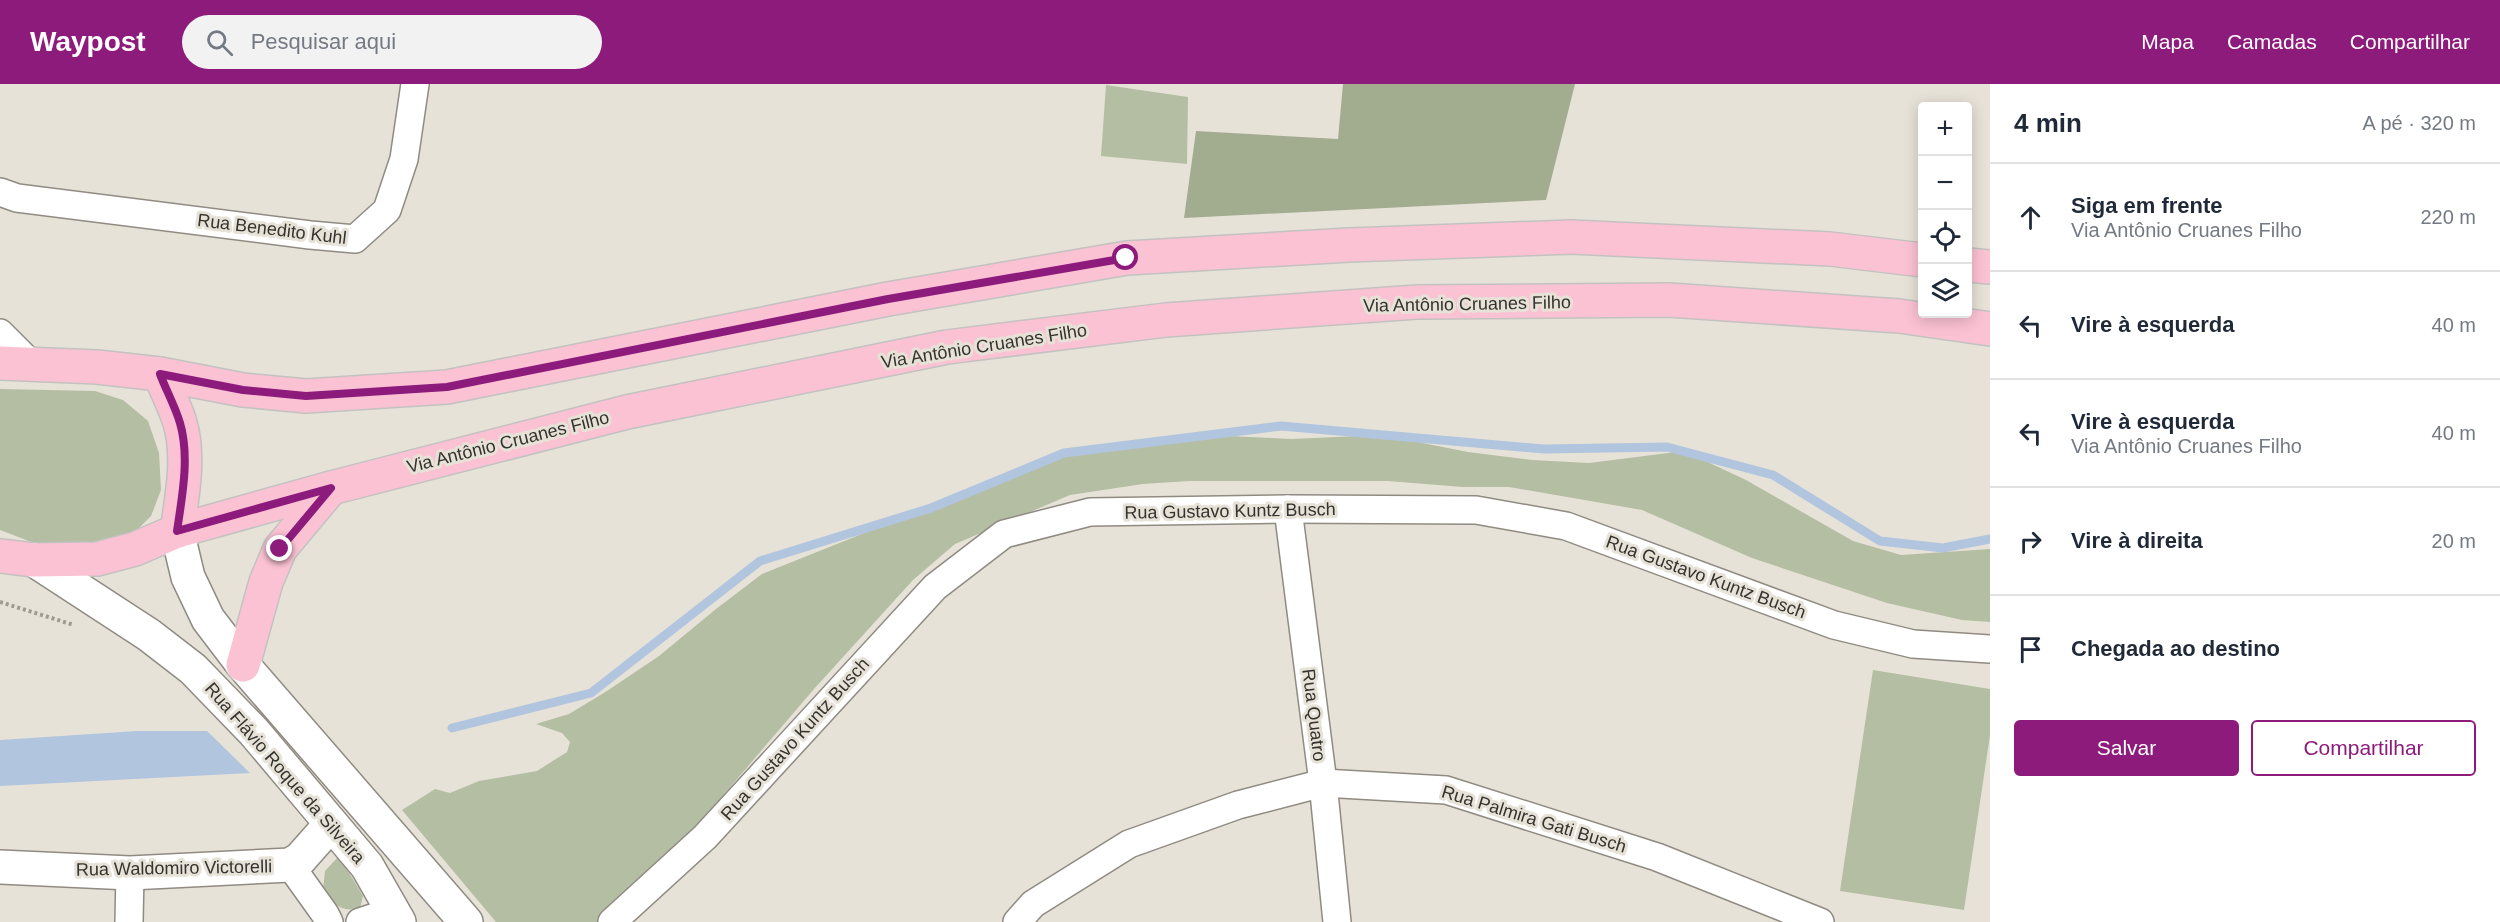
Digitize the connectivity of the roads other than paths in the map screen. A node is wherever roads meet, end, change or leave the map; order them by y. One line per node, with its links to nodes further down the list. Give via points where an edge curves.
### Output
1 (415, 84): 2 (street, Rua Benedito Kuhl, via 404,159 387,210 355,239)
2 (6, 200)
3 (1918, 259): 9 (main road, via 1830,249 1571,237 1350,244 1126,258 888,299 447,387 306,396 243,390)
4 (1972, 265): 5 (main road)
5 (1990, 267)
6 (1990, 329): 10 (main road, Via Antônio Cruanes Filho, via 1899,316 1668,300 1417,302 1166,320 947,347 627,412)
7 (0, 333): 8 (street)
8 (16, 364): 9 (main road, via 98,366)
9 (160, 374): 12 (main road, via 180,423 184,450)
10 (331, 488): 12 (main road, Via Antônio Cruanes Filho); 16 (main road, via 280,549 266,582)
11 (1288, 508): 15 (street, Rua Gustavo Kuntz Busch, via 1476,510 1566,526 1834,625 1913,644); 17 (street, Rua Quatro); 27 (street, Rua Gustavo Kuntz Busch, via 1090,512 1004,534 935,587 705,837)
12 (177, 531): 14 (main road, Via Antônio Cruanes Filho, via 135,549 97,559); 16 (street, via 188,577 208,619)
13 (0, 556): 14 (main road, Via Antônio Cruanes Filho)
14 (34, 560): 18 (street, Rua Flávio Roque da Silveira, via 149,635 193,669 254,732)
15 (1990, 649)
16 (243, 665): 26 (street)
17 (1323, 783): 28 (street, Rua Palmira Gati Busch, via 1238,805 1129,844 1033,904); 29 (street, Rua Quatro); 30 (street, Rua Palmira Gati Busch, via 1446,790 1657,857)
18 (331, 824): 19 (street, Rua Waldomiro Victorelli); 22 (street, Rua Flávio Roque da Silveira, via 367,866)
19 (290, 865): 21 (street, Rua Waldomiro Victorelli); 24 (street)
20 (0, 867): 21 (street, Rua Waldomiro Victorelli)
21 (130, 873): 23 (street)
22 (396, 916): 25 (street)
23 (129, 922)
24 (329, 922)
25 (360, 922)
26 (466, 922)
27 (612, 922)
28 (1017, 922)
29 (1337, 922)
30 (1820, 922)

